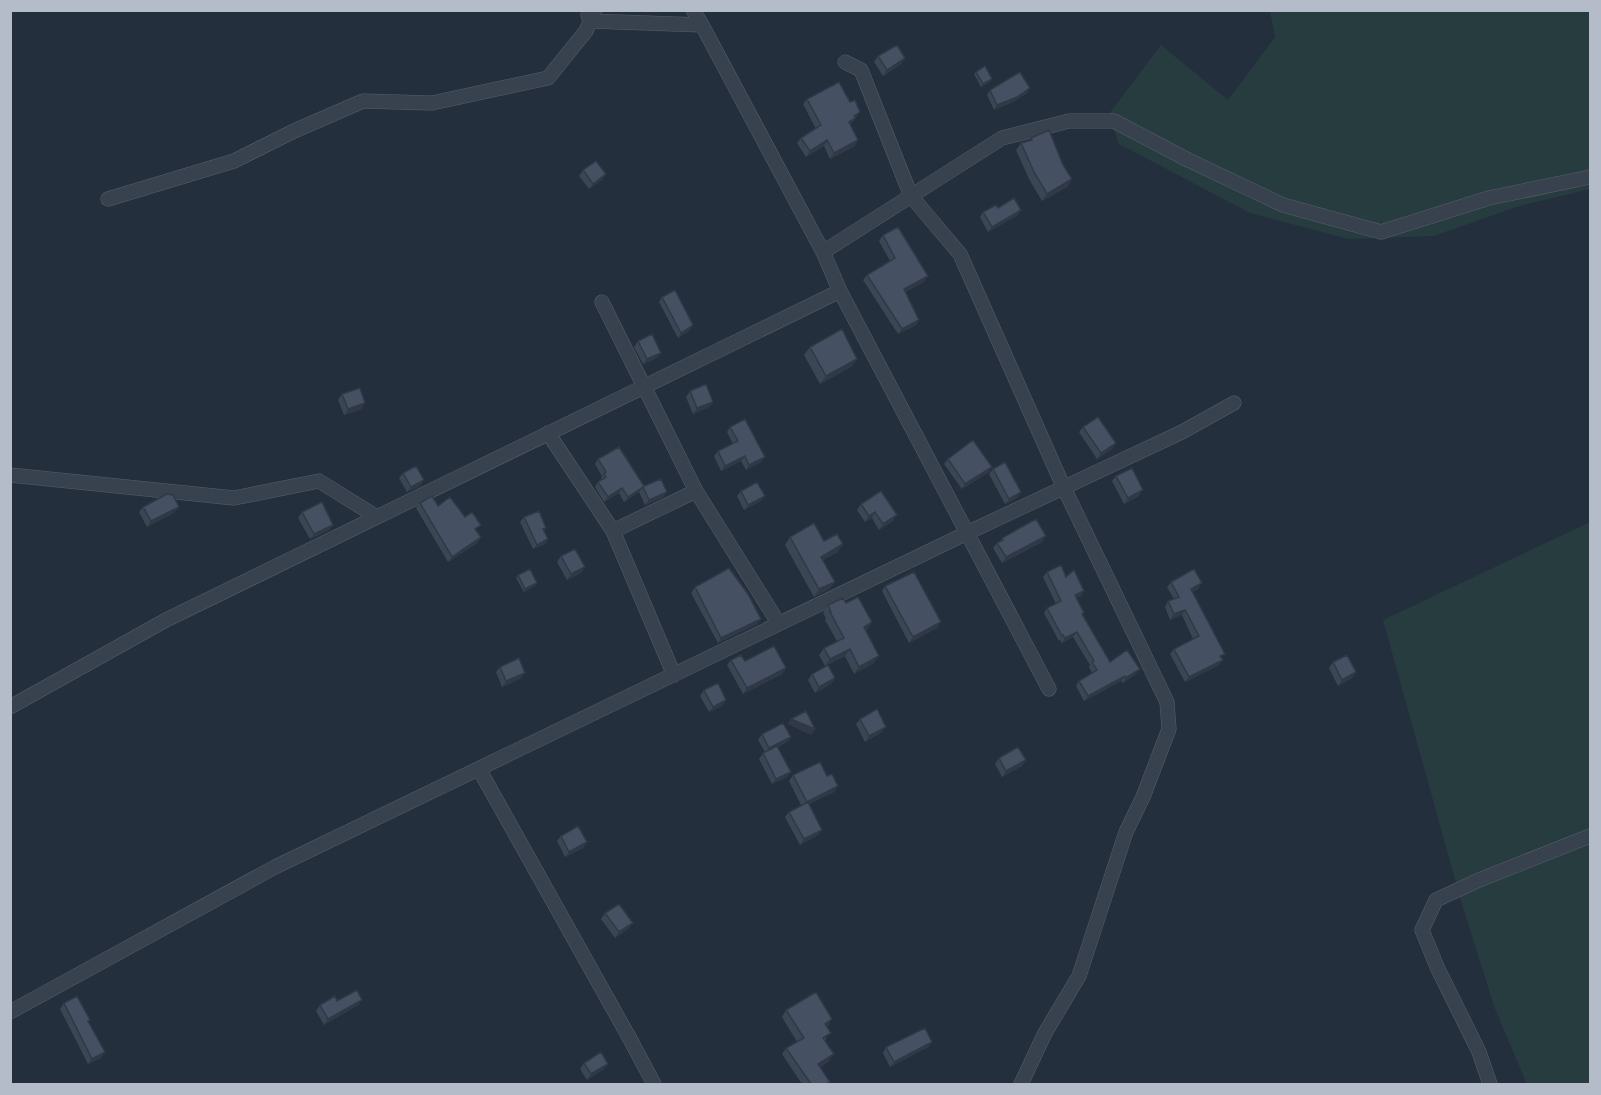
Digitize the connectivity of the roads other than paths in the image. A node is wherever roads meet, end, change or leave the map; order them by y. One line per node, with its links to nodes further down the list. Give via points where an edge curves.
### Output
1 (693, 10): 3 (street)
2 (590, 14): 3 (street); 7 (street, via 586,31 548,78 432,103 363,101 234,161)
3 (702, 25): 8 (street)
4 (845, 62): 6 (street, via 861,70)
5 (1590, 177): 6 (street, via 1489,198 1381,232 1283,205 1114,121 1069,121 1002,138)
6 (911, 196): 8 (street); 15 (street, via 960,254)
7 (108, 199)
8 (823, 252): 9 (street)
9 (840, 291): 11 (street); 19 (street)
10 (603, 302): 11 (street)
11 (644, 387): 13 (street); 16 (street)
12 (1234, 403): 15 (street)
13 (549, 433): 17 (street); 18 (street)
14 (10, 475): 17 (street, via 234,498 319,481)
15 (1064, 488): 19 (street); 28 (street, via 1167,702 1169,729 1126,832 1080,975 1045,1033)
16 (696, 491): 18 (street); 20 (street)
17 (377, 517): 23 (street, via 166,620)
18 (613, 531): 21 (street)
19 (968, 533): 20 (street); 22 (street)
20 (779, 624): 21 (street)
21 (674, 675): 24 (street)
22 (1049, 689)
23 (10, 707)
24 (479, 769): 26 (street, via 275,867); 27 (street)
25 (1590, 836): 29 (street, via 1436,900 1422,930)
26 (10, 1012)
27 (654, 1084)
28 (1021, 1084)
29 (1490, 1084)

